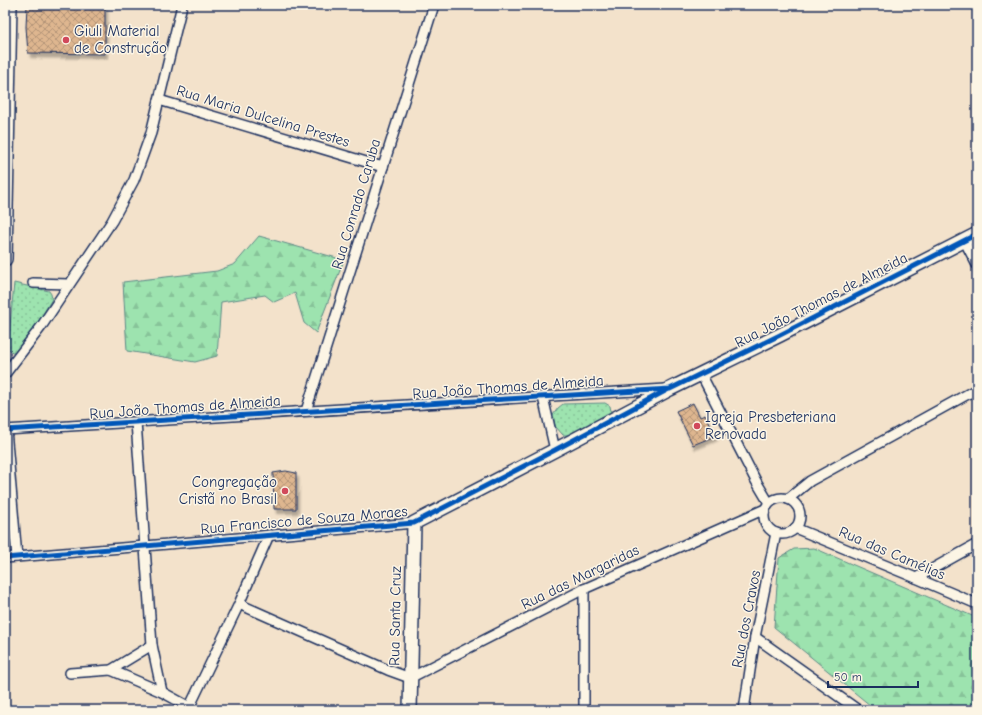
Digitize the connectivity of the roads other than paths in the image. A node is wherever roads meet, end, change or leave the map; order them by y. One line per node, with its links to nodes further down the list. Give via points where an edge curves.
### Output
1 (10, 5): 6 (street)
2 (182, 5): 4 (street)
3 (434, 5): 5 (street, Rua Conrado Caruba)
4 (159, 100): 5 (street, Rua Maria Dulcelina Prestes); 12 (street, via 151,133 134,180 112,221)
5 (383, 167): 18 (street, Rua Conrado Caruba)
6 (6, 189): 9 (street)
7 (977, 234): 8 (street, Rua João Thomas de Almeida)
8 (964, 240): 10 (street); 14 (street, Rua João Thomas de Almeida)
9 (5, 259)
10 (977, 265)
11 (32, 283): 12 (street)
12 (69, 284): 13 (street, via 41,327)
13 (5, 374)
14 (701, 374): 15 (street, Rua João Thomas de Almeida); 23 (street)
15 (670, 389): 17 (street, Rua João Thomas de Almeida); 21 (street, Rua Francisco de Souza Moraes)
16 (977, 389): 22 (street, via 810,481)
17 (543, 397): 18 (street, Rua João Thomas de Almeida); 21 (street)
18 (306, 411): 19 (street, Rua João Thomas de Almeida)
19 (136, 422): 20 (street, Rua João Thomas de Almeida); 29 (street)
20 (6, 430): 30 (street)
21 (555, 450): 24 (street, Rua Francisco de Souza Moraes)
22 (788, 499): 23 (street, via 778,498); 25 (street, via 797,506 799,512 800,517)
23 (767, 506): 26 (street, via 764,520); 33 (street, Rua das Margaridas)
24 (414, 523): 27 (street, Rua Francisco de Souza Moraes); 40 (street, Rua Santa Cruz)
25 (795, 528): 26 (street, via 787,533); 32 (street, Rua das Camélias)
26 (776, 533): 36 (street, Rua dos Cravos)
27 (269, 535): 29 (street, Rua Francisco de Souza Moraes); 34 (street)
28 (977, 544): 32 (street)
29 (145, 546): 30 (street, Rua Francisco de Souza Moraes); 37 (street)
30 (17, 557): 31 (street, Rua Francisco de Souza Moraes)
31 (5, 558)
32 (916, 578): 35 (street, Rua das Camélias)
33 (584, 589): 40 (street, Rua das Margaridas); 44 (street)
34 (239, 604): 40 (street); 42 (street)
35 (977, 604)
36 (755, 637): 45 (street, Rua dos Cravos); 46 (street)
37 (152, 645): 38 (street); 41 (street)
38 (111, 670): 39 (street); 41 (street)
39 (70, 673)
40 (410, 678): 43 (street, Rua Santa Cruz)
41 (162, 692): 42 (street)
42 (191, 709)
43 (410, 710)
44 (584, 710)
45 (744, 710)
46 (858, 710)

